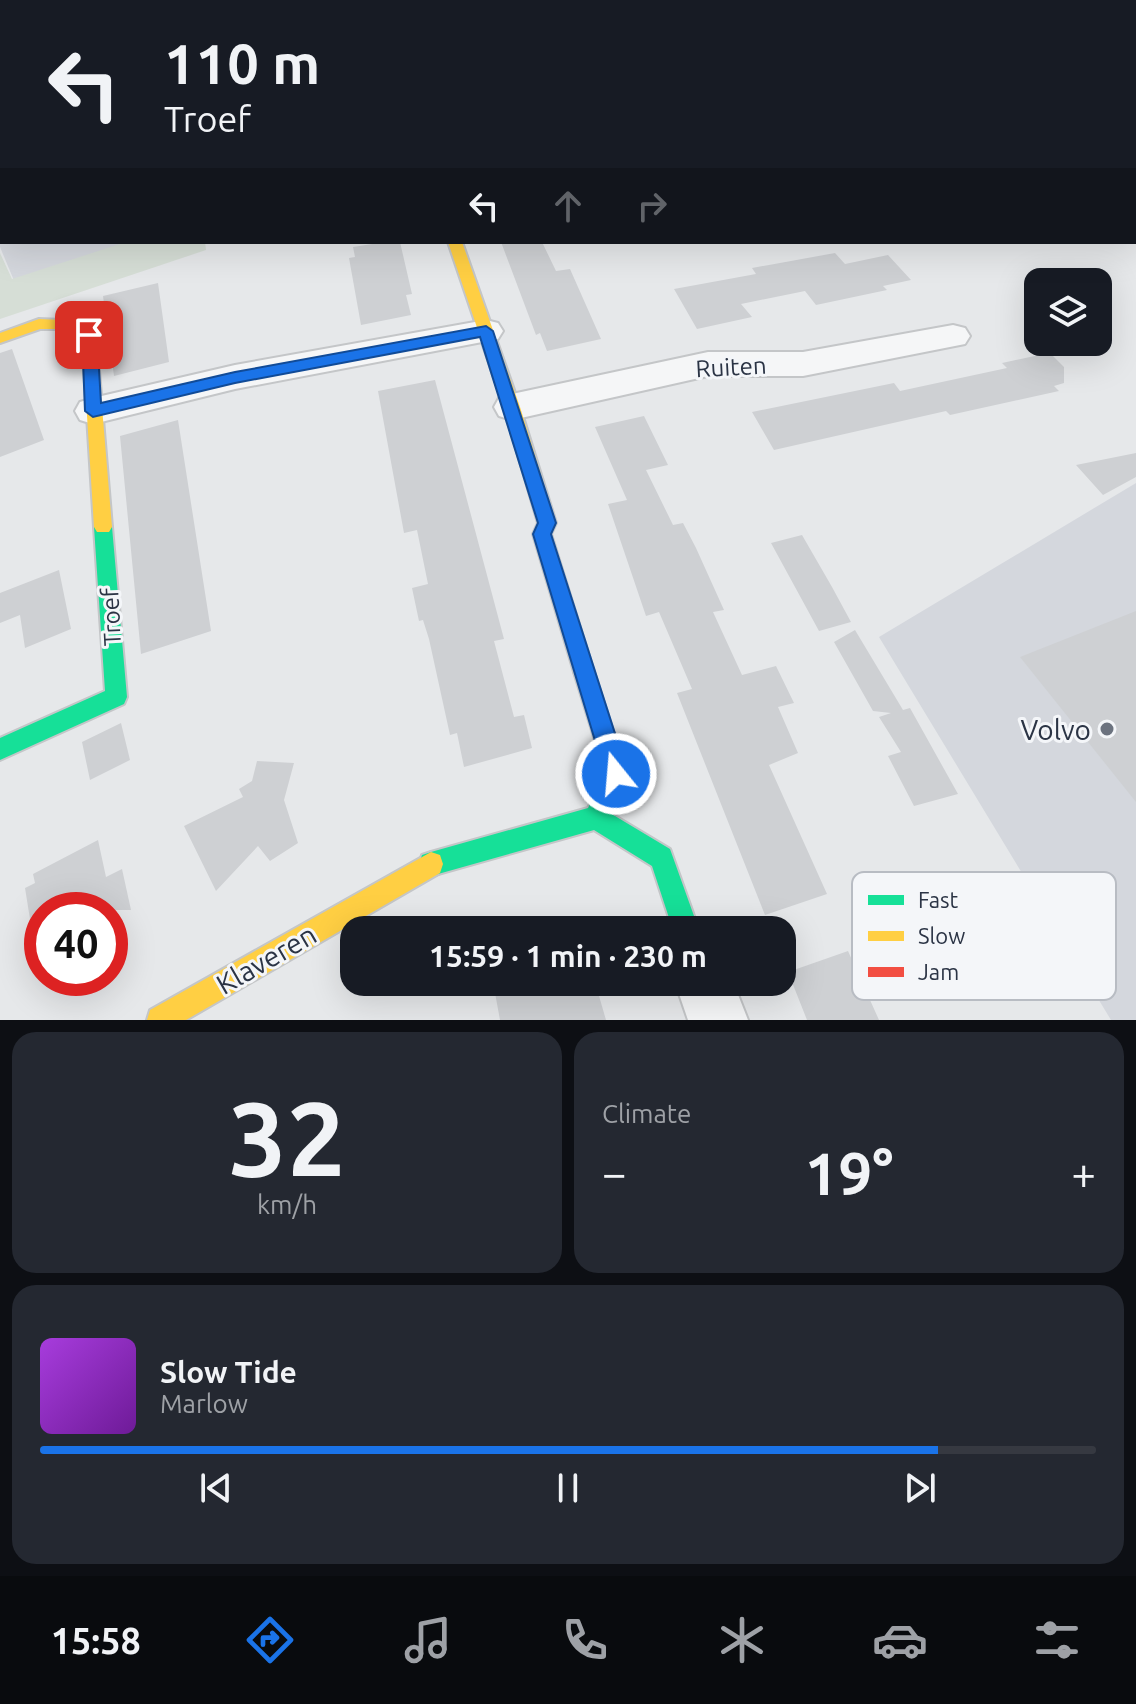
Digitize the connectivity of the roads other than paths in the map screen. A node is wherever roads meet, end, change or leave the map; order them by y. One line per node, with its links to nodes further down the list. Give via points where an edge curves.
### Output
1 (456, 244): 2 (street)
2 (486, 331): 5 (street); 6 (street, via 235,377)
3 (953, 336): 5 (street, Ruiten, via 803,364 708,364)
4 (0, 338): 6 (street, Troef, via 39,324 78,324 89,335)
5 (512, 407): 8 (street, via 547,523 542,534 616,774)
6 (93, 411): 7 (street, Troef, via 116,697)
7 (0, 749)
8 (596, 818): 9 (street, via 661,858); 11 (street, Klaveren, via 422,867)
9 (681, 916)
10 (709, 996): 12 (street)
11 (160, 1020)
12 (718, 1020)

